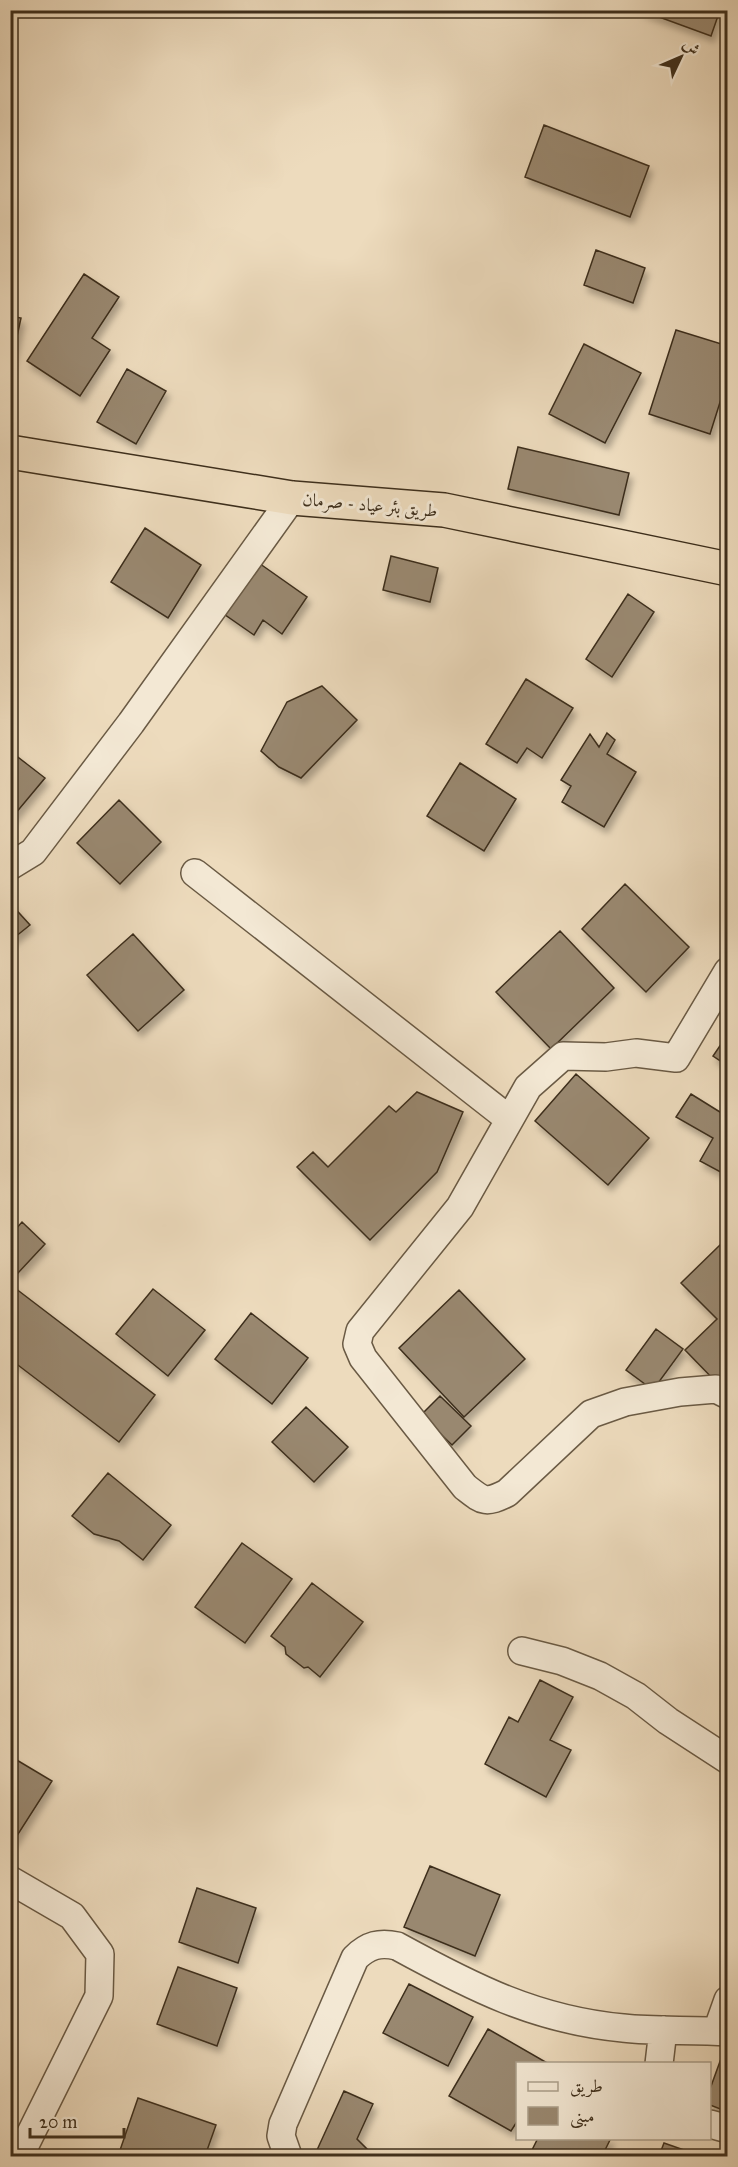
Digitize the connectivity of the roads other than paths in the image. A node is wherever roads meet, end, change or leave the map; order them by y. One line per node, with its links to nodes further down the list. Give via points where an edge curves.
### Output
1 (10, 452): 2 (highway, طريق بئر عياد - صرمان)
2 (292, 498): 3 (highway, طريق بئر عياد - صرمان, via 444,510); 4 (street, via 33,852)
3 (728, 569)
4 (10, 866)
5 (195, 873): 7 (street)
6 (728, 971): 7 (street, via 676,1058 636,1053 563,1056 528,1087)
7 (509, 1119): 8 (street, via 460,1207 360,1331 357,1344 363,1358 406,1414 465,1487 483,1500 492,1500 507,1493 591,1414 625,1402 681,1392 716,1389)
8 (728, 1395)
9 (522, 1651): 10 (street, via 600,1676 636,1696)
10 (728, 1760)
11 (10, 1880): 18 (street, via 72,1916 100,1954 99,1996)
12 (728, 2000): 14 (street)
13 (663, 2030): 14 (street); 15 (street); 19 (street, via 574,2021 525,2008 480,1990 397,1947 374,1945 356,1958 283,2124 281,2136)
14 (722, 2032)
15 (659, 2062)
16 (711, 2124): 17 (street)
17 (728, 2129)
18 (26, 2143)
19 (288, 2157)

